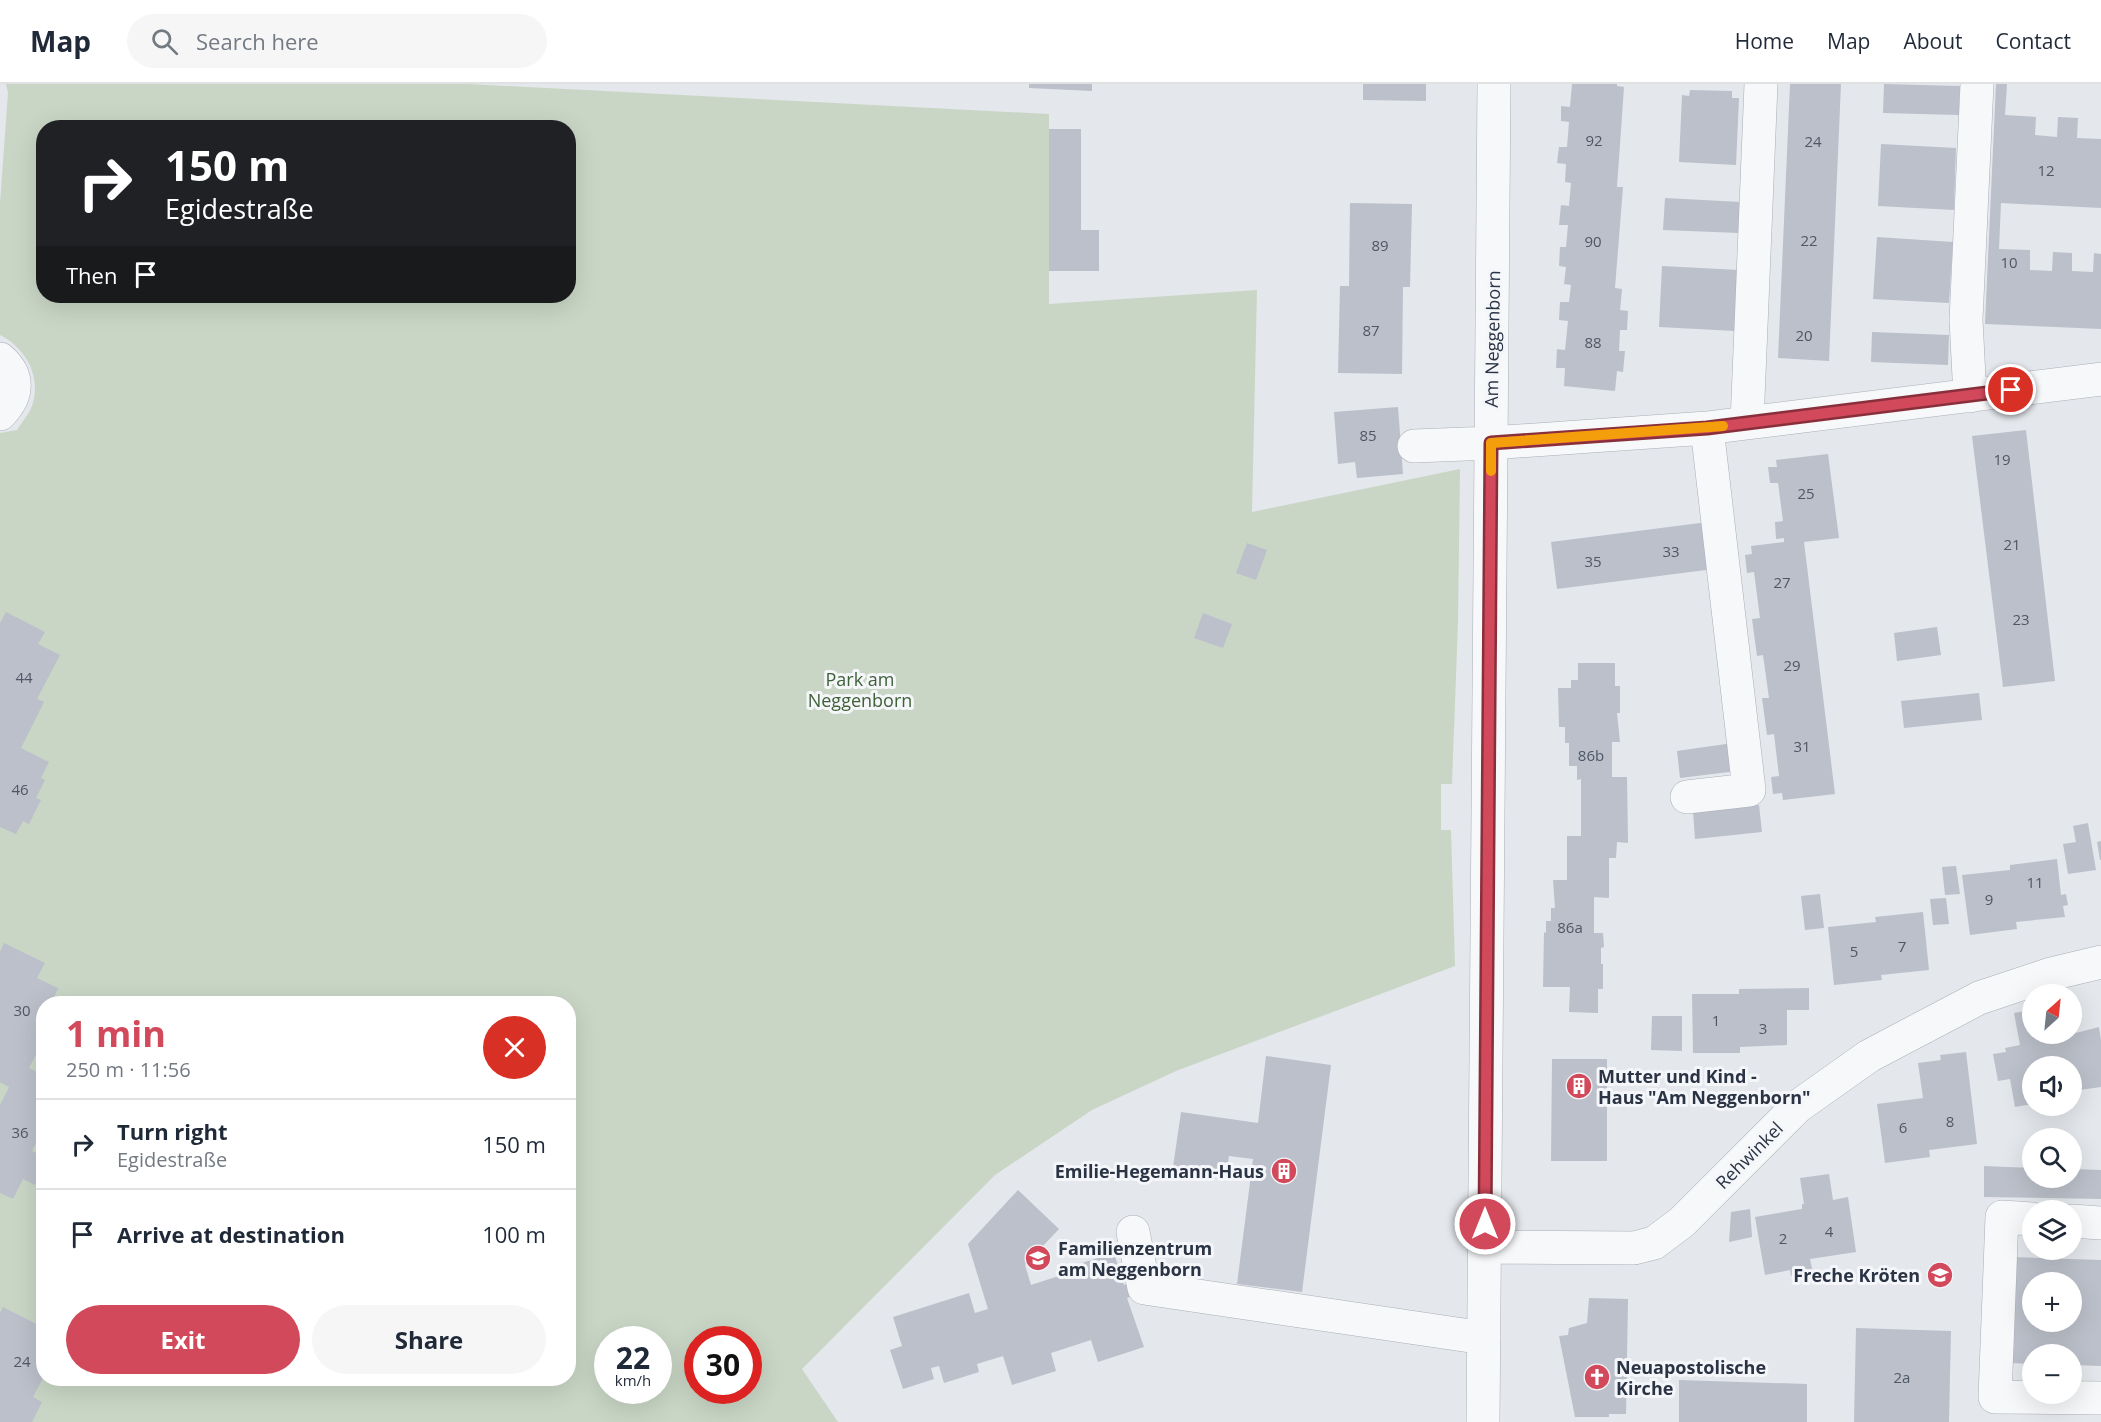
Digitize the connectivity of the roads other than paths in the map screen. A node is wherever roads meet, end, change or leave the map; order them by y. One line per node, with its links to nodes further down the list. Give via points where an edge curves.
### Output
1 (1494, 84): 10 (street, Am Neggenborn)
2 (1761, 84): 8 (street)
3 (1977, 84): 6 (street, via 1966,320)
4 (0, 359): 7 (street, via 9,366 15,383 12,400)
5 (2101, 379): 6 (street)
6 (1970, 396): 8 (street)
7 (0, 414)
8 (1747, 423): 9 (street)
9 (1707, 428): 10 (street); 12 (street, via 1749,790)
10 (1491, 443): 11 (street); 18 (street, Am Neggenborn)
11 (1414, 446)
12 (1688, 797)
13 (2101, 962): 18 (street, Rehwinkel, via 1979,998 1869,1056 1797,1107 1682,1222 1654,1243 1634,1248)
14 (2022, 1218): 20 (street, via 2002,1217 1995,1397)
15 (2082, 1222): 16 (street)
16 (2101, 1223)
17 (1133, 1232): 19 (street, via 1144,1288)
18 (1485, 1247): 19 (street, Am Neggenborn)
19 (1484, 1338): 21 (street, Am Neggenborn)
20 (2101, 1398)
21 (1483, 1422)

